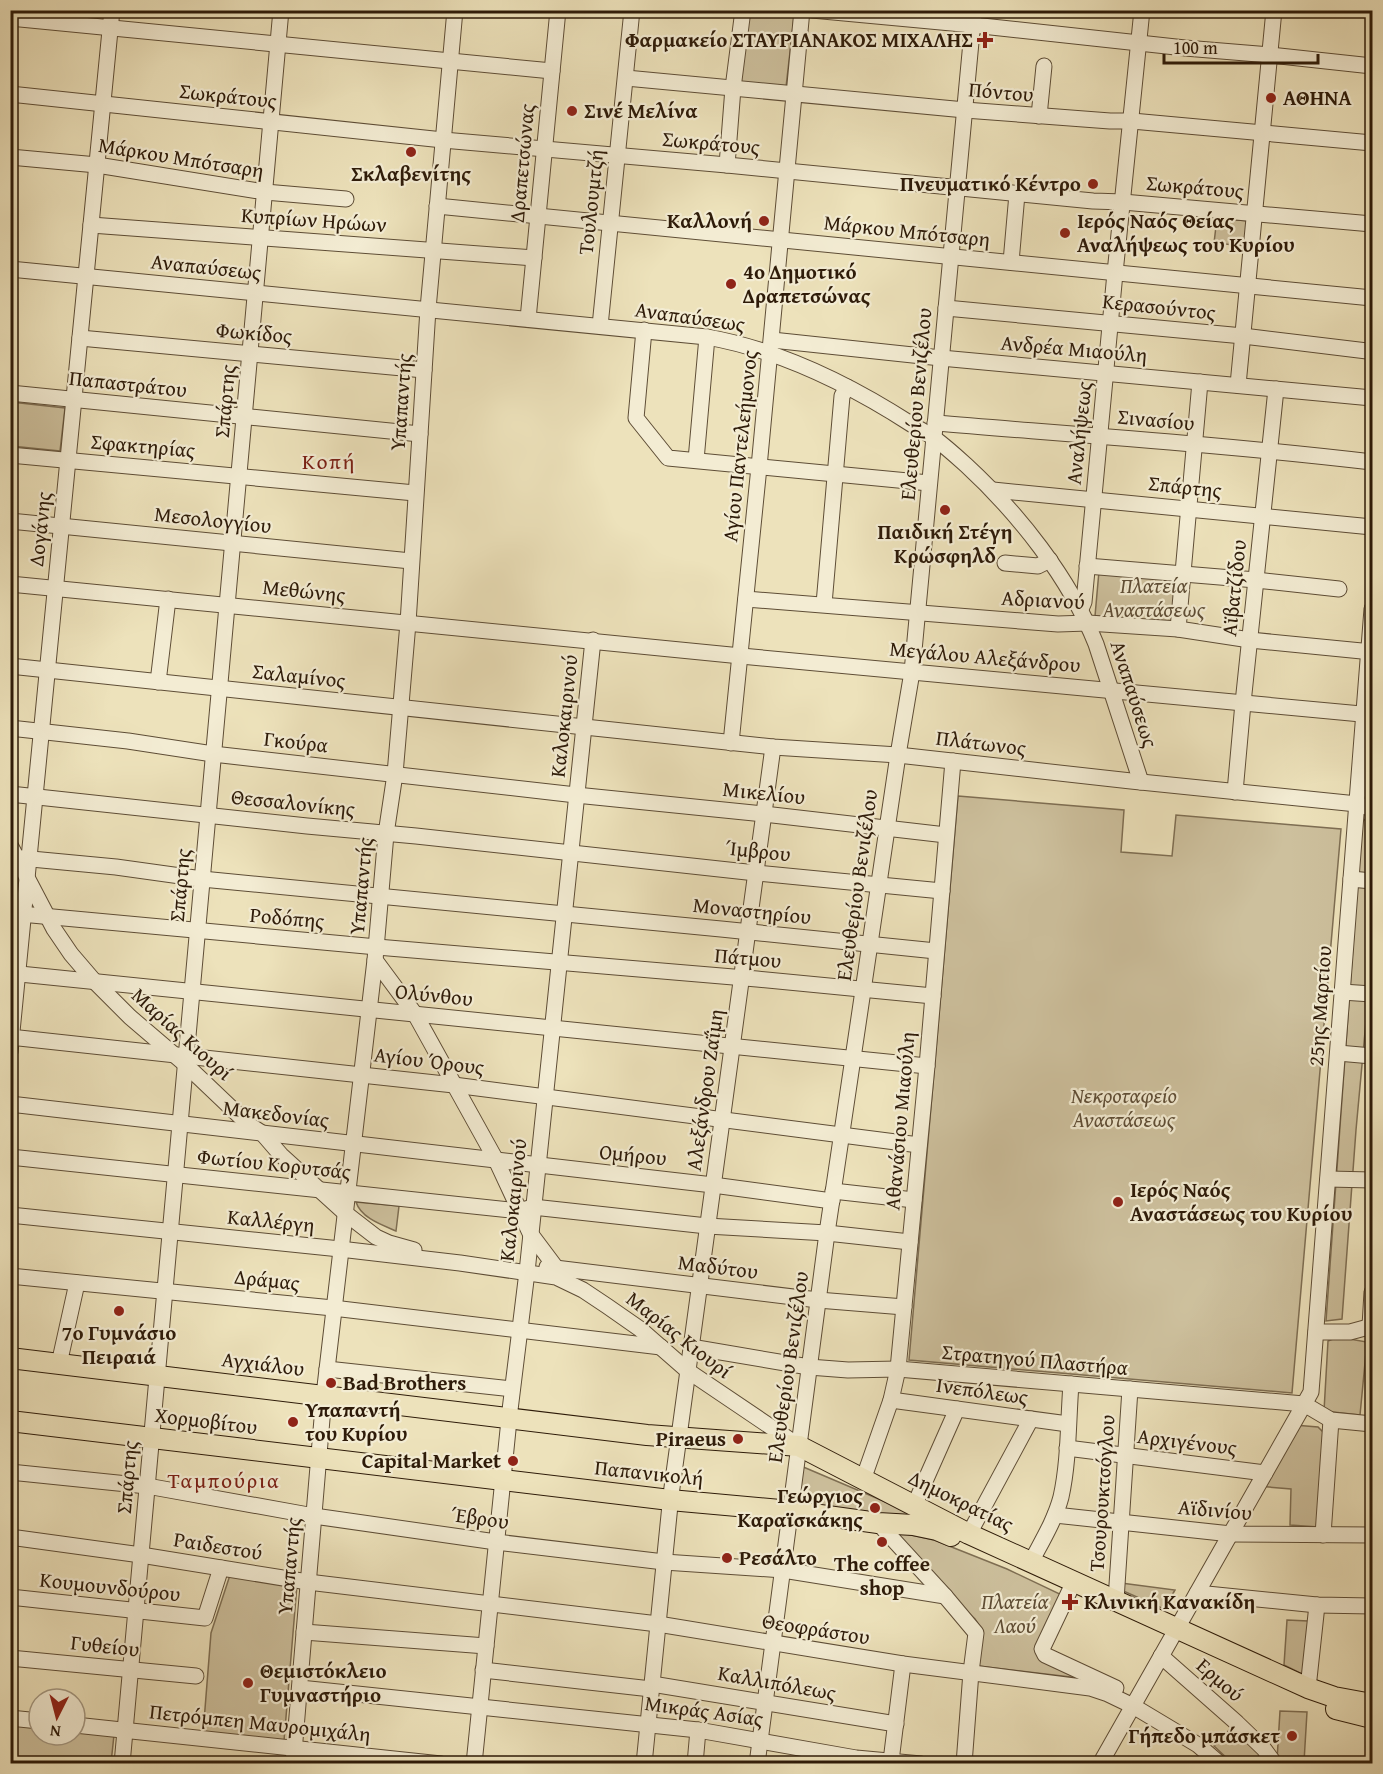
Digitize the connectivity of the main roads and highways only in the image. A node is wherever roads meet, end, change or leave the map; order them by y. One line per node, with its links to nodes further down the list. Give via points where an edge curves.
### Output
1 (10, 1358): 2 (main road, Αγχιάλου)
2 (509, 1418): 6 (main road, Δημοκρατίας, via 678,1438 799,1446 969,1534 1116,1600)
3 (10, 1421): 4 (main road, Χορμοβίτου)
4 (503, 1480): 5 (main road, Παπανικολή)
5 (791, 1511): 6 (main road, Δημοκρατίας, via 937,1530)
6 (1174, 1634): 7 (main road, Δημοκρατίας, via 1308,1688); 8 (main road, Δημοκρατίας, via 1308,1700)
7 (1372, 1704)
8 (1372, 1718)

